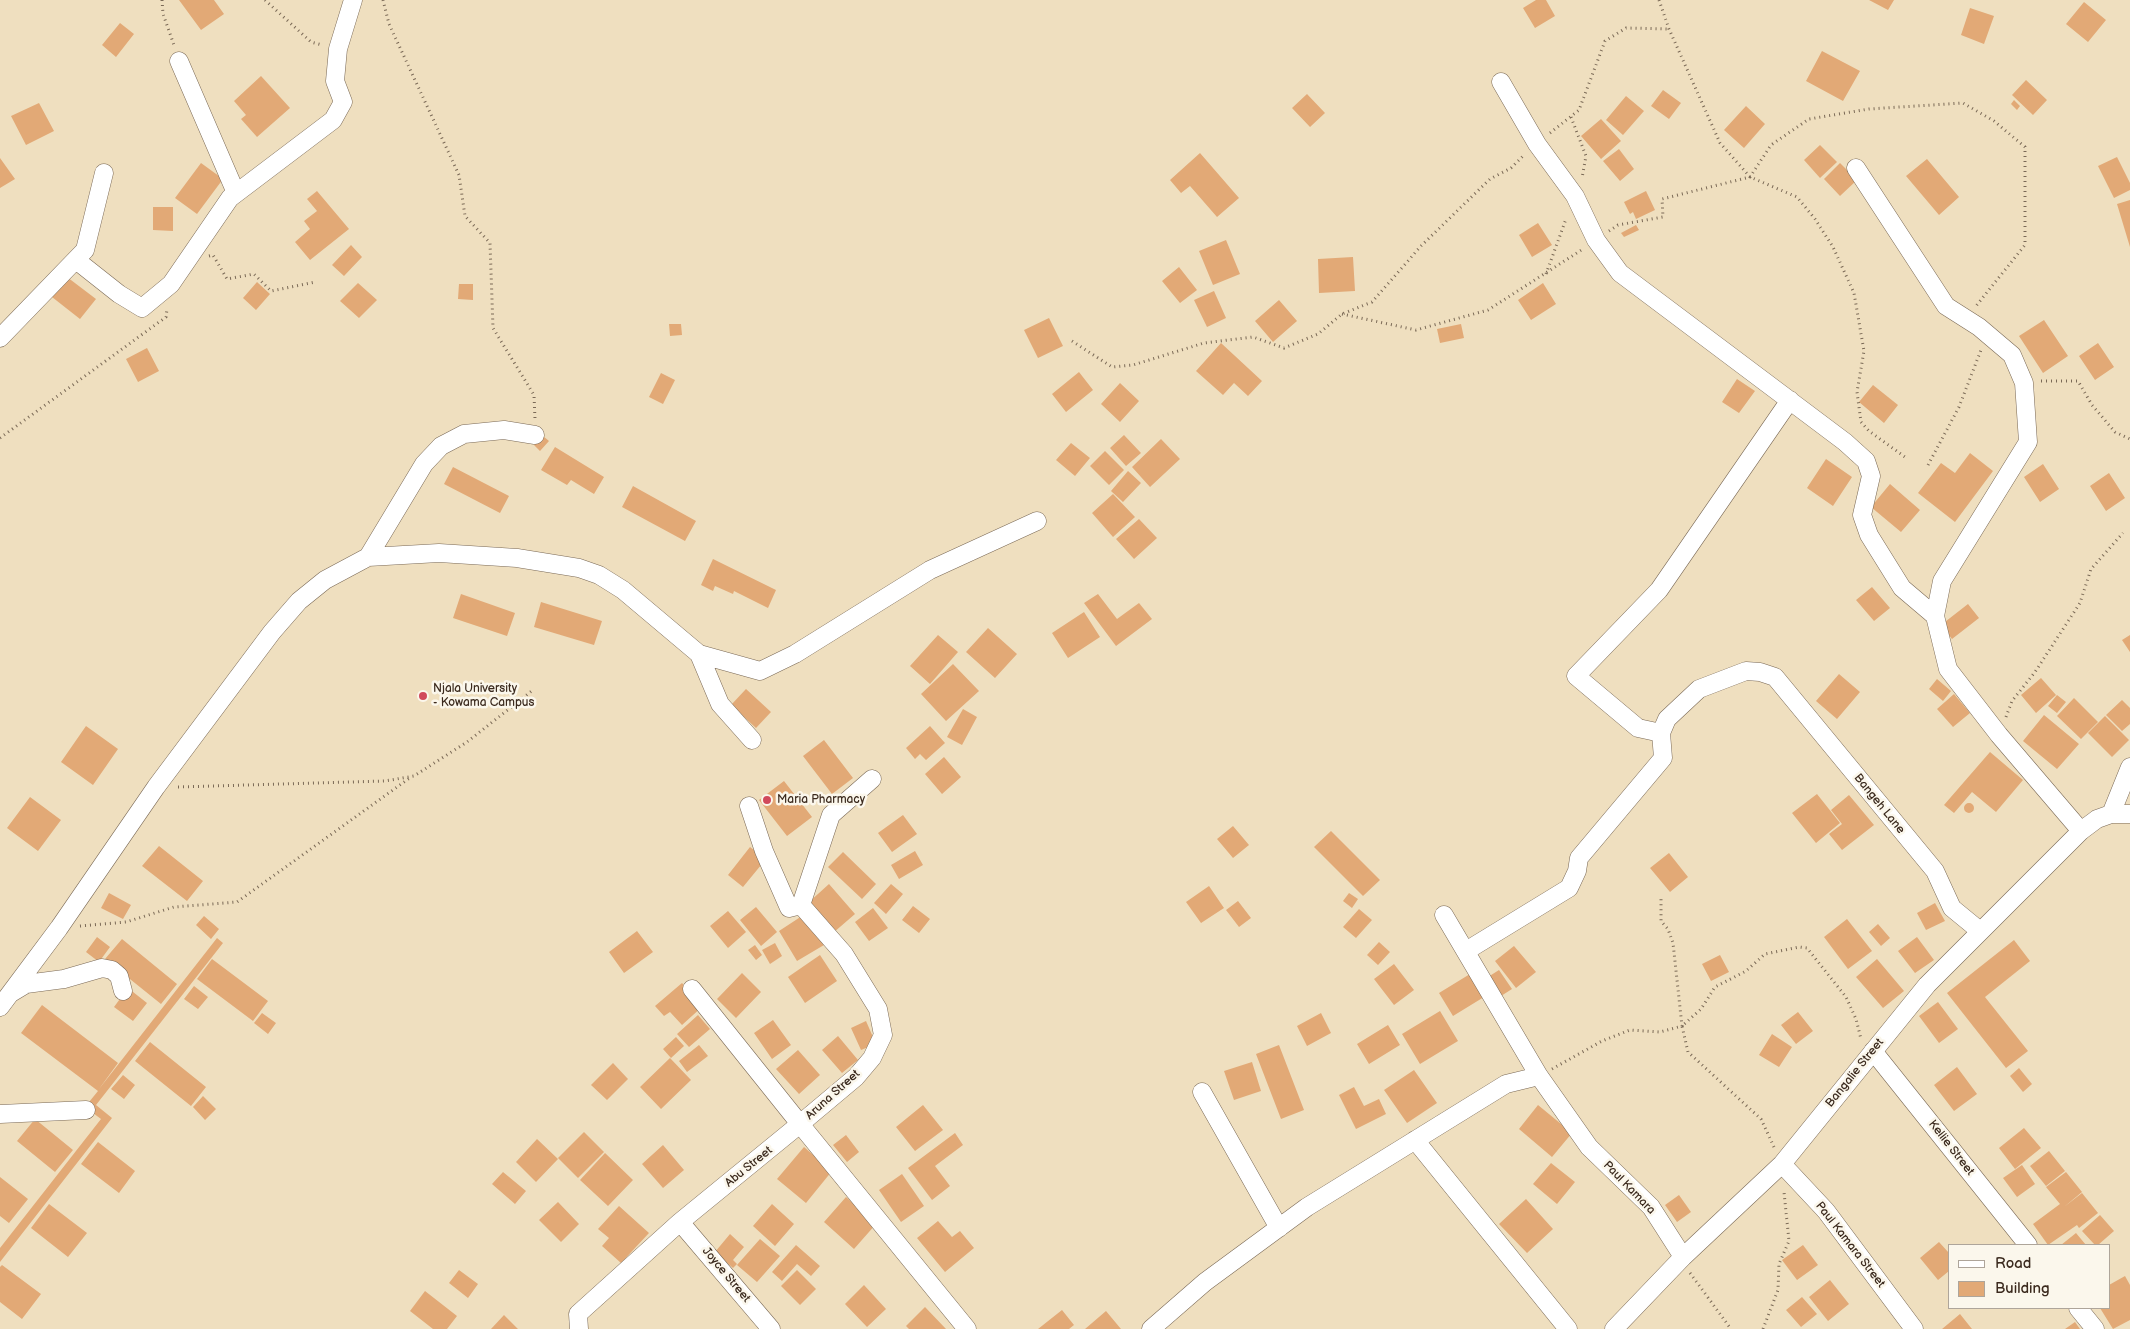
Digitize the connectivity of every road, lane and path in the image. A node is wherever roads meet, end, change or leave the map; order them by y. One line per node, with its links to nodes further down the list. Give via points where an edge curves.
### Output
1 (162, 0): 8 (path, via 163,14)
2 (265, 0): 7 (path, via 311,42)
3 (353, 0): 7 (street)
4 (383, 0): 26 (path, via 389,24 459,175 465,216 490,243 493,328 534,396)
5 (1659, 0): 6 (path)
6 (1669, 29): 10 (path, via 1626,28 1605,41 1579,110); 13 (path, via 1720,143)
7 (338, 49): 14 (street, via 335,81 343,102 333,120)
8 (179, 61): 14 (street)
9 (1501, 82): 10 (street)
10 (1537, 144): 15 (street, via 1575,196); 20 (path, via 1512,168 1490,179 1421,246 1372,302)
11 (1856, 168): 21 (street, via 1946,306)
12 (104, 173): 17 (street, via 85,250)
13 (1750, 177): 15 (path, via 1662,199 1663,217 1618,225); 21 (path, via 1771,145 1809,119 1869,109 1963,103 1994,120 2025,147 2026,245 1976,306); 29 (path, via 1798,197 1833,247 1854,292 1864,351 1857,392 1861,422)
14 (236, 193): 16 (street)
15 (1596, 240): 20 (path, via 1488,310 1416,330); 25 (street, via 1620,273)
16 (190, 256): 18 (path, via 213,256 227,279 254,274 271,291); 19 (street)
17 (76, 260): 19 (street, via 142,308); 22 (street)
18 (315, 282)
19 (171, 284): 27 (path, via 166,317)
20 (1342, 314): 23 (path, via 1318,334 1284,348 1253,337 1204,343 1133,365 1112,366)
21 (1979, 327): 24 (street, via 2012,355); 30 (path, via 1981,354 1959,407)
22 (0, 338)
23 (1072, 341)
24 (2024, 383): 28 (path, via 2078,381 2092,405 2115,432); 34 (street, via 2028,442 1942,581)
25 (1790, 400): 34 (street, via 1866,461 1872,476 1862,514 1869,535 1902,588); 37 (street, via 1659,590 1576,676 1638,728)
26 (535, 435): 33 (street, via 488,431 464,434 442,446 424,464)
27 (0, 438)
28 (2130, 439)
29 (1905, 457)
30 (1928, 465)
31 (1037, 521): 35 (street, via 930,570 796,654 760,671)
32 (2123, 534): 38 (path, via 2091,569 2080,604 2012,701)
33 (368, 557): 35 (street, via 439,553 517,558 579,568 599,575 623,590); 43 (street, via 325,580 299,601 272,632)
34 (1935, 616): 38 (street, via 1948,669)
35 (699, 654): 39 (street, via 720,704)
36 (534, 690): 41 (path, via 467,742)
37 (1661, 733): 52 (street, Bangeh Lane, via 1667,719 1699,689 1746,671 1775,677 1935,871 1952,908); 53 (street, via 1664,758 1579,858 1578,871 1569,888)
38 (1999, 735): 47 (street)
39 (752, 740)
40 (2130, 767): 46 (street)
41 (414, 776): 43 (path, via 385,781); 51 (path, via 236,902 174,907 126,922)
42 (872, 779): 49 (street, via 831,815)
43 (156, 787): 51 (street)
44 (749, 806): 49 (street, Aruna Street, via 764,851)
45 (2130, 814): 46 (street)
46 (2104, 816): 47 (street, Bangalie Street)
47 (2081, 831): 52 (street, Bangalie Street)
48 (1661, 897): 57 (path, via 1661,921 1673,943)
49 (795, 906): 63 (street, Aruna Street, via 844,954 878,1009 883,1035 872,1058 856,1077)
50 (1444, 915): 53 (street, Paul Kamara)
51 (58, 928): 56 (street)
52 (1980, 931): 58 (street, Bangalie Street, via 1927,985)
53 (1466, 951): 59 (street, Paul Kamara)
54 (692, 989): 63 (street)
55 (123, 991): 56 (street, via 118,976 112,970 102,968 64,979 26,984)
56 (5, 1000)
57 (1682, 1026): 58 (path, via 1701,1009 1715,987 1746,971 1765,954 1807,948 1846,997); 59 (path, via 1660,1032 1630,1030 1602,1041); 65 (path, via 1688,1052 1761,1119)
58 (1868, 1056): 65 (street, Bangalie Street); 68 (street, Kellie Street)
59 (1539, 1076): 64 (street, via 1506,1084); 69 (street, Paul Kamara, via 1589,1147 1651,1207)
60 (1202, 1092): 67 (street)
61 (86, 1110): 62 (street)
62 (0, 1114)
63 (800, 1124): 66 (street, Abu Street); 73 (street, Aruna Street)
64 (1415, 1140): 67 (street); 75 (street)
65 (1782, 1164): 69 (street, Bangalie Street); 78 (path, via 1788,1240 1779,1264 1778,1290); 79 (street, Paul Kamara Street, via 1826,1211)
66 (680, 1222): 71 (street, Abu Street, via 578,1314); 72 (street, Joyce Street)
67 (1279, 1228): 74 (street, via 1204,1282)
68 (2027, 1244)
69 (1683, 1257): 76 (street, Bangalie Street); 77 (path, via 1691,1275)
70 (2079, 1309): 80 (street)
71 (579, 1329)
72 (771, 1329)
73 (967, 1329)
74 (1151, 1329)
75 (1568, 1329)
76 (1614, 1329)
77 (1731, 1329)
78 (1764, 1329)
79 (1914, 1329)
80 (2095, 1329)

